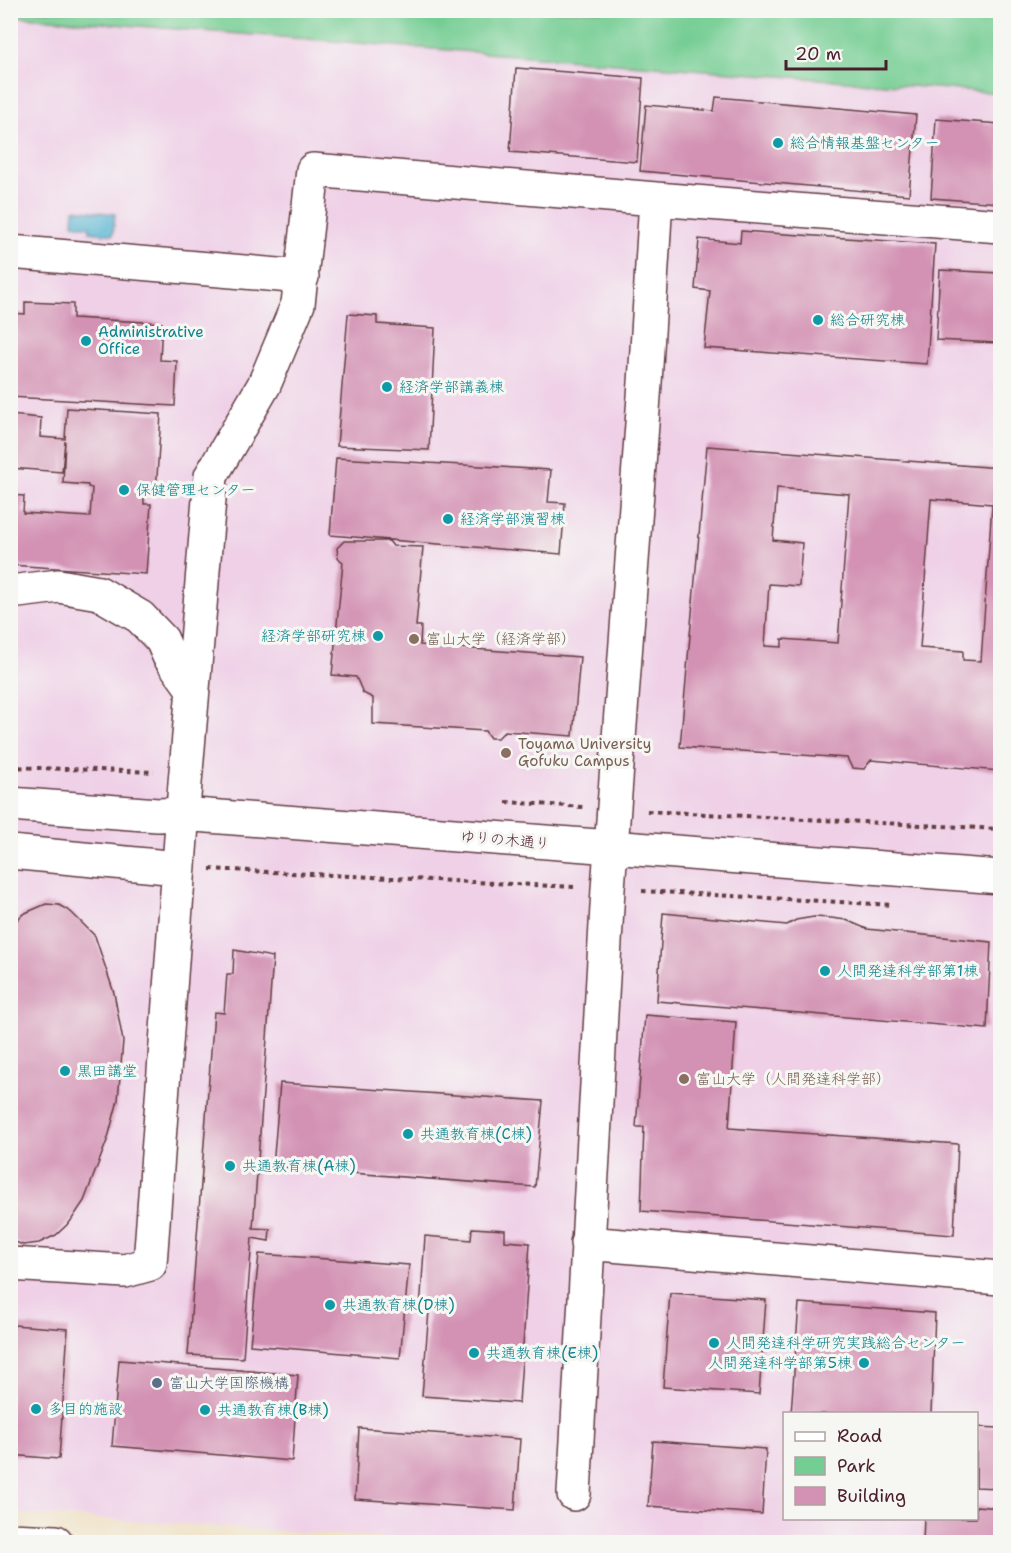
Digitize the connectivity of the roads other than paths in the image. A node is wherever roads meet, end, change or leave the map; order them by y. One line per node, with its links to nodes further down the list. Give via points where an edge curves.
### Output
1 (656, 199): 2 (street); 4 (street, via 313,170); 9 (street)
2 (1000, 226)
3 (10, 252): 4 (street)
4 (302, 277): 6 (street, via 298,303 264,385 211,476)
5 (10, 592): 6 (street, via 59,586 99,593 140,617 162,640)
6 (193, 689): 7 (street)
7 (184, 799): 8 (street, ゆりの木通り, via 158,815); 9 (street, ゆりの木通り); 11 (street)
8 (10, 804)
9 (610, 849): 12 (street, ゆりの木通り); 13 (street)
10 (10, 852): 11 (street)
11 (178, 868): 14 (street, via 150,1264 125,1271)
12 (1000, 877)
13 (587, 1243): 15 (street); 16 (street)
14 (10, 1264)
15 (1000, 1278)
16 (574, 1494)

